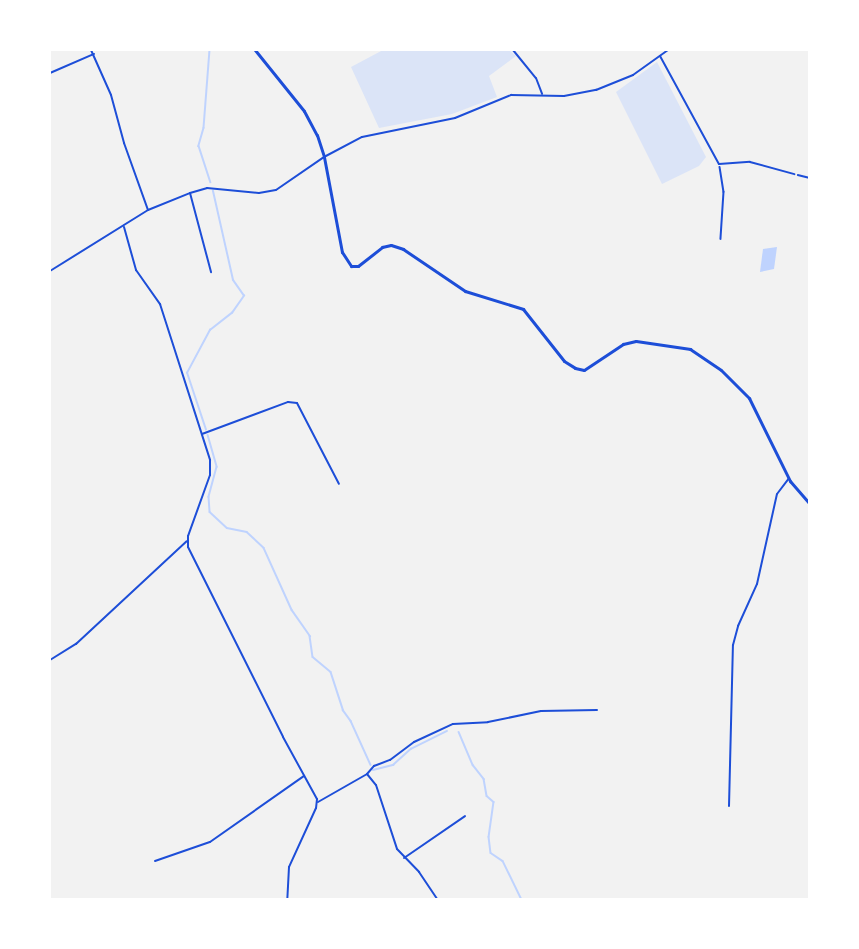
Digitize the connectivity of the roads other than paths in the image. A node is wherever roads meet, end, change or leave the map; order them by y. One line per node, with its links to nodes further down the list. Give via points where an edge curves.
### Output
1 (91, 50): 5 (street)
2 (255, 50): 9 (street, via 304,111)
3 (513, 50): 8 (street, via 536,78)
4 (668, 50): 6 (street)
5 (94, 54): 7 (street); 12 (street)
6 (660, 56): 8 (street, via 633,75 596,90 564,96); 10 (street, via 719,164 750,162)
7 (50, 73)
8 (542, 94): 9 (street, via 511,95 455,118 362,137)
9 (324, 157): 11 (street, via 276,190 259,193 207,188); 17 (street, via 342,252 351,266 358,266 381,247 403,249 465,291 524,309 564,362 575,368 584,370 622,344 636,341 690,349 721,370 749,398)
10 (794, 174)
11 (190, 193): 12 (street); 15 (street)
12 (148, 210): 13 (street)
13 (124, 227): 14 (street); 16 (street, via 136,270 160,304)
14 (50, 272)
15 (211, 272)
16 (202, 434): 18 (street, via 288,402 297,403); 20 (street, via 210,475)
17 (789, 478): 19 (street); 26 (street, via 777,494 757,584 735,638)
18 (339, 484)
19 (810, 504)
20 (187, 541): 21 (street, via 76,644); 24 (street)
21 (50, 660)
22 (597, 710): 23 (street, via 541,711 488,722 453,723 414,742 390,760 374,765)
23 (367, 774): 25 (street); 28 (street, via 376,785 393,842)
24 (304, 776): 25 (street); 29 (street, via 210,842)
25 (317, 802): 30 (street, via 289,867)
26 (729, 806)
27 (465, 816): 28 (street)
28 (404, 858): 31 (street)
29 (154, 861)
30 (287, 900)
31 (438, 900)

